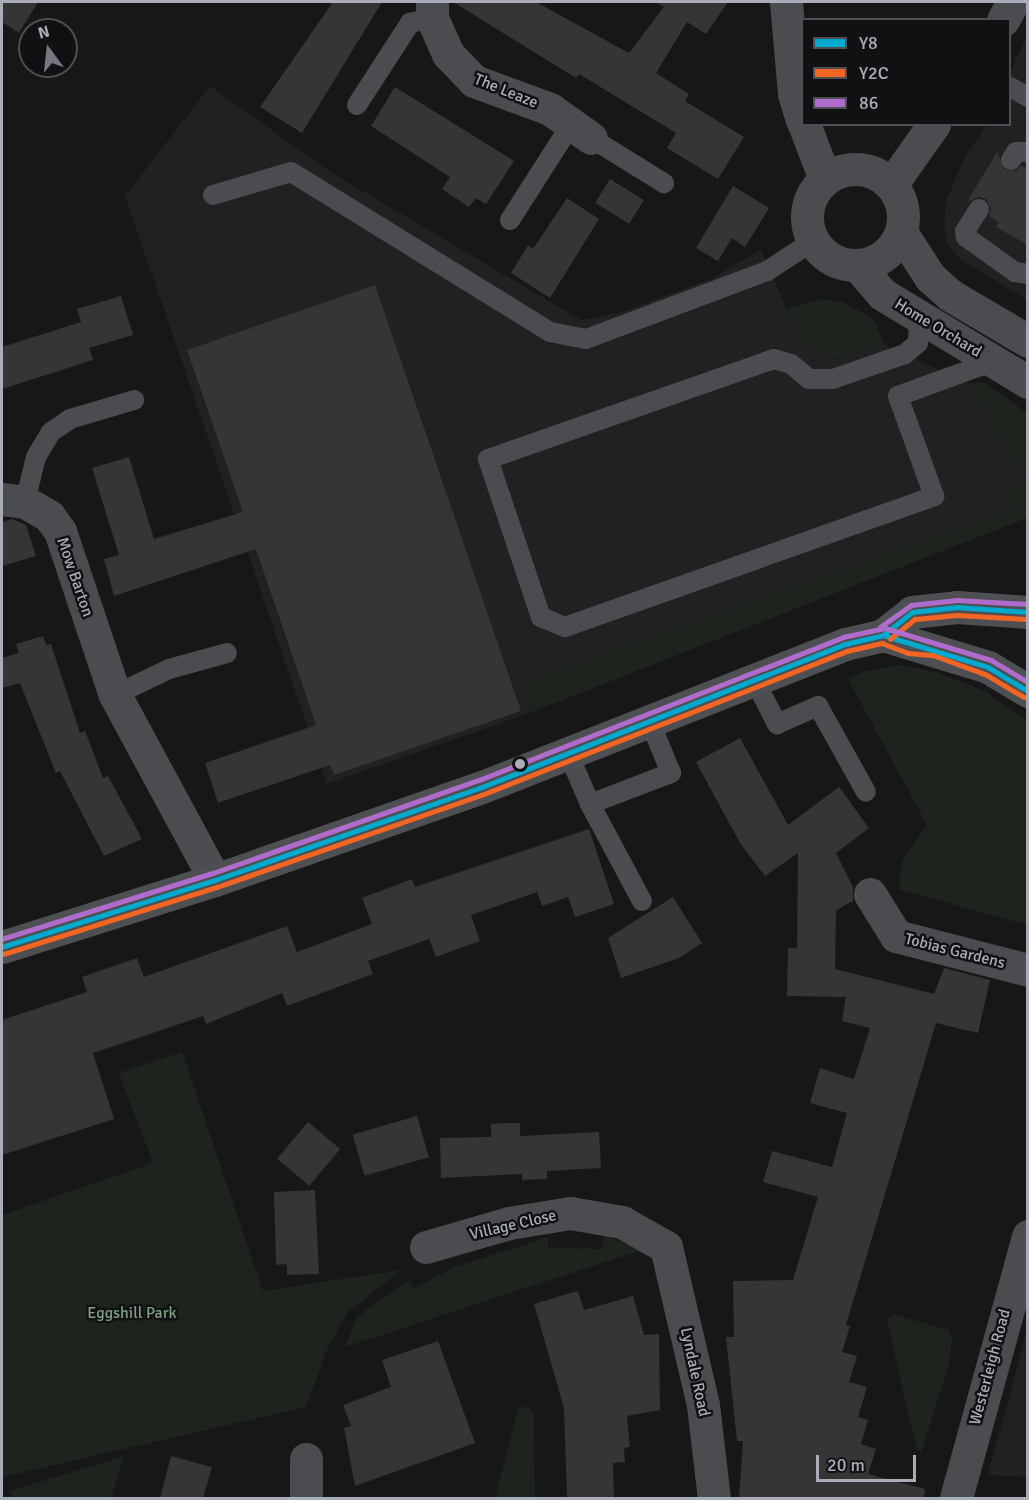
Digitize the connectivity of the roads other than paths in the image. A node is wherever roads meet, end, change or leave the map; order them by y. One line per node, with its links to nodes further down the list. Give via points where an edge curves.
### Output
1 (786, 2): 8 (street, via 794,94)
2 (1013, 2): 4 (street)
3 (432, 10): 7 (lane, The Leaze, via 410,23); 11 (street, The Leaze, via 448,54 474,81 550,109)
4 (1004, 18)
5 (1011, 88): 6 (lane)
6 (1028, 98)
7 (357, 105)
8 (801, 117)
9 (804, 126): 12 (street)
10 (933, 126): 14 (street)
11 (580, 132): 13 (lane, The Leaze); 17 (lane)
12 (825, 179): 14 (street, via 841,171 859,169 876,174); 19 (street, via 808,208 807,225)
13 (664, 183)
14 (891, 185): 18 (street, via 903,215)
15 (213, 195): 19 (lane, via 291,172 550,333 586,339 767,271)
16 (979, 210): 21 (lane, via 965,231 966,237 1015,272)
17 (510, 220)
18 (901, 231): 20 (street, via 891,249 876,260); 23 (street, via 930,277 950,295)
19 (813, 241): 20 (street, via 824,254)
20 (857, 265): 22 (street, Home Orchard, via 882,294)
21 (1028, 274)
22 (919, 317): 24 (street, Home Orchard); 24 (lane, via 918,343 905,354 833,379 809,379 791,364 774,358 488,459 541,617 565,627 934,496 898,396)
23 (1028, 341)
24 (994, 361): 25 (street, Home Orchard)
25 (1028, 382)
26 (134, 400): 27 (lane, via 70,419 51,432)
27 (13, 500): 33 (street, Mow Barton, via 49,516 60,531)
28 (1028, 612): 29 (main road, via 957,607 912,612)
29 (883, 635): 31 (main road, via 845,644); 32 (main road, via 988,667)
30 (227, 653): 33 (lane, via 169,669)
31 (754, 679): 34 (main road); 36 (lane, via 777,724 818,706)
32 (1028, 691)
33 (115, 695): 38 (street, Mow Barton)
34 (650, 722): 35 (main road); 37 (lane, via 670,773)
35 (569, 755): 37 (lane); 38 (main road)
36 (866, 792)
37 (590, 804): 40 (lane)
38 (215, 880): 41 (main road)
39 (870, 894): 42 (street, Tobias Gardens, via 896,936)
40 (642, 901)
41 (2, 947)
42 (1028, 970)
43 (1028, 1236): 49 (street, Westerleigh Road)
44 (426, 1247): 45 (street, Village Close, via 509,1223 570,1213 622,1221)
45 (666, 1247): 48 (street, Lyndale Road, via 703,1405)
46 (306, 1460): 47 (street)
47 (306, 1498)
48 (714, 1498)
49 (956, 1498)

